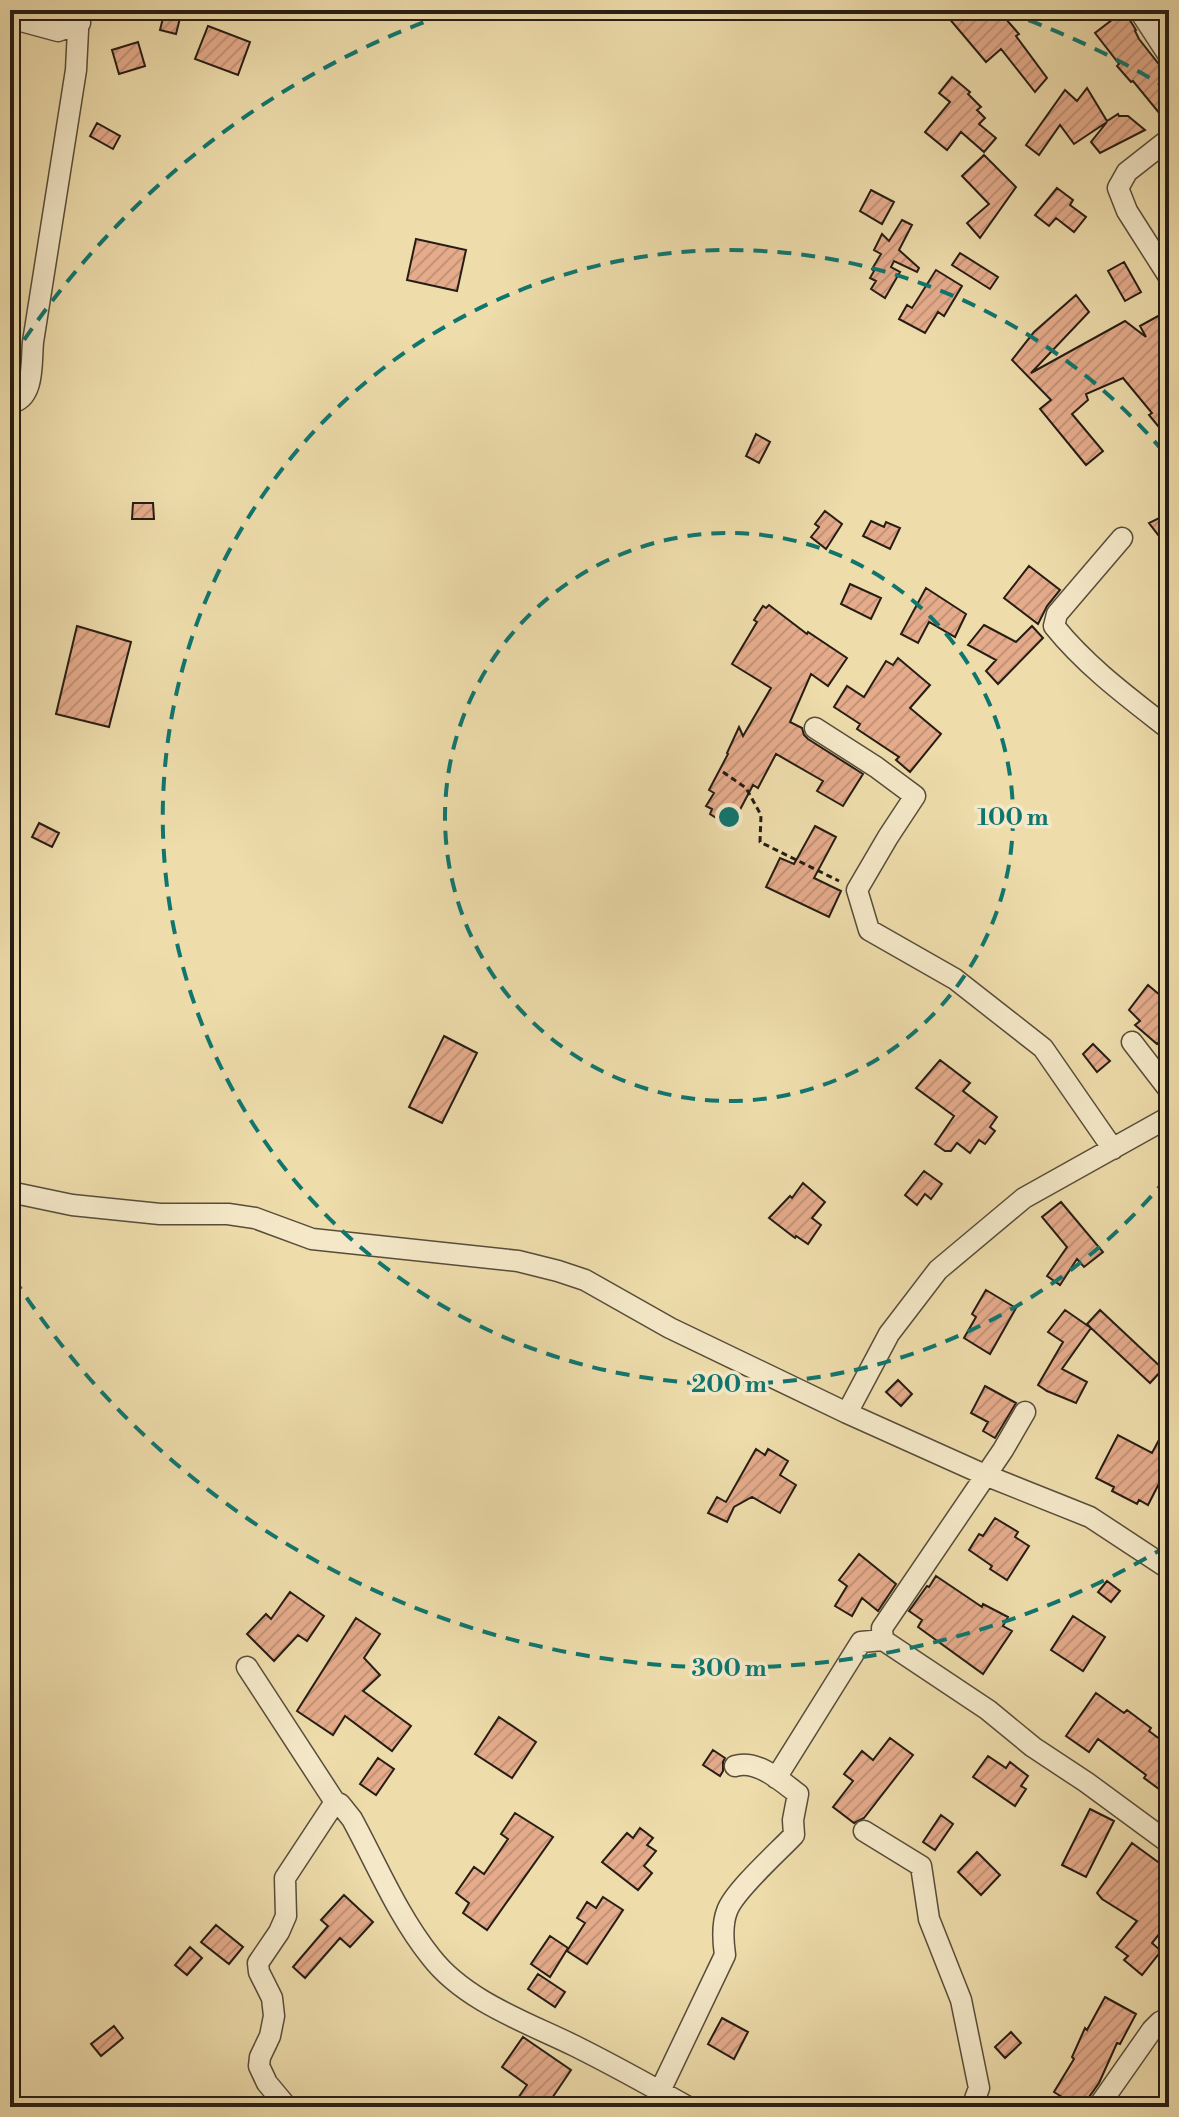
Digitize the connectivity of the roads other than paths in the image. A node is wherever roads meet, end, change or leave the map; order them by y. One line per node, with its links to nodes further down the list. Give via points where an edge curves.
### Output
1 (1139, 10): 4 (street)
2 (79, 17): 3 (street, via 58,31); 7 (street, via 76,70 29,379 26,394)
3 (10, 18)
4 (1169, 56)
5 (1169, 139): 6 (street, via 1127,172 1118,188)
6 (1169, 277)
7 (10, 403)
8 (1122, 538): 10 (street, via 1057,614 1054,626 1103,677)
9 (815, 728): 14 (street, via 915,796 857,890 869,930 955,979 1043,1048)
10 (1169, 729)
11 (1132, 1042): 12 (street)
12 (1169, 1090)
13 (1169, 1117): 14 (street)
14 (1113, 1149): 17 (street, via 1024,1198 938,1270 889,1334)
15 (10, 1192): 17 (street, via 88,1207 228,1214 312,1239 518,1261 558,1271)
16 (1025, 1412): 18 (street)
17 (847, 1413): 18 (street)
18 (985, 1475): 19 (street, via 1090,1517); 20 (street, via 882,1628)
19 (1169, 1569)
20 (883, 1640): 23 (street, via 861,1642); 26 (street)
21 (247, 1667): 24 (street)
22 (735, 1766): 23 (street, via 745,1763)
23 (776, 1778): 28 (street, via 798,1794 794,1835 727,1911 725,1955)
24 (335, 1802): 28 (street, via 352,1819 409,1924 451,1978 496,2007); 29 (street, via 285,1878 286,1916 258,1963 274,2016 259,2066)
25 (864, 1831): 31 (street, via 921,1866 929,1919 961,2000 979,2088)
26 (1169, 1843)
27 (1169, 2018): 32 (street, via 1152,2030)
28 (660, 2091): 30 (street)
29 (287, 2107)
30 (688, 2107)
31 (972, 2107)
32 (1098, 2107)

